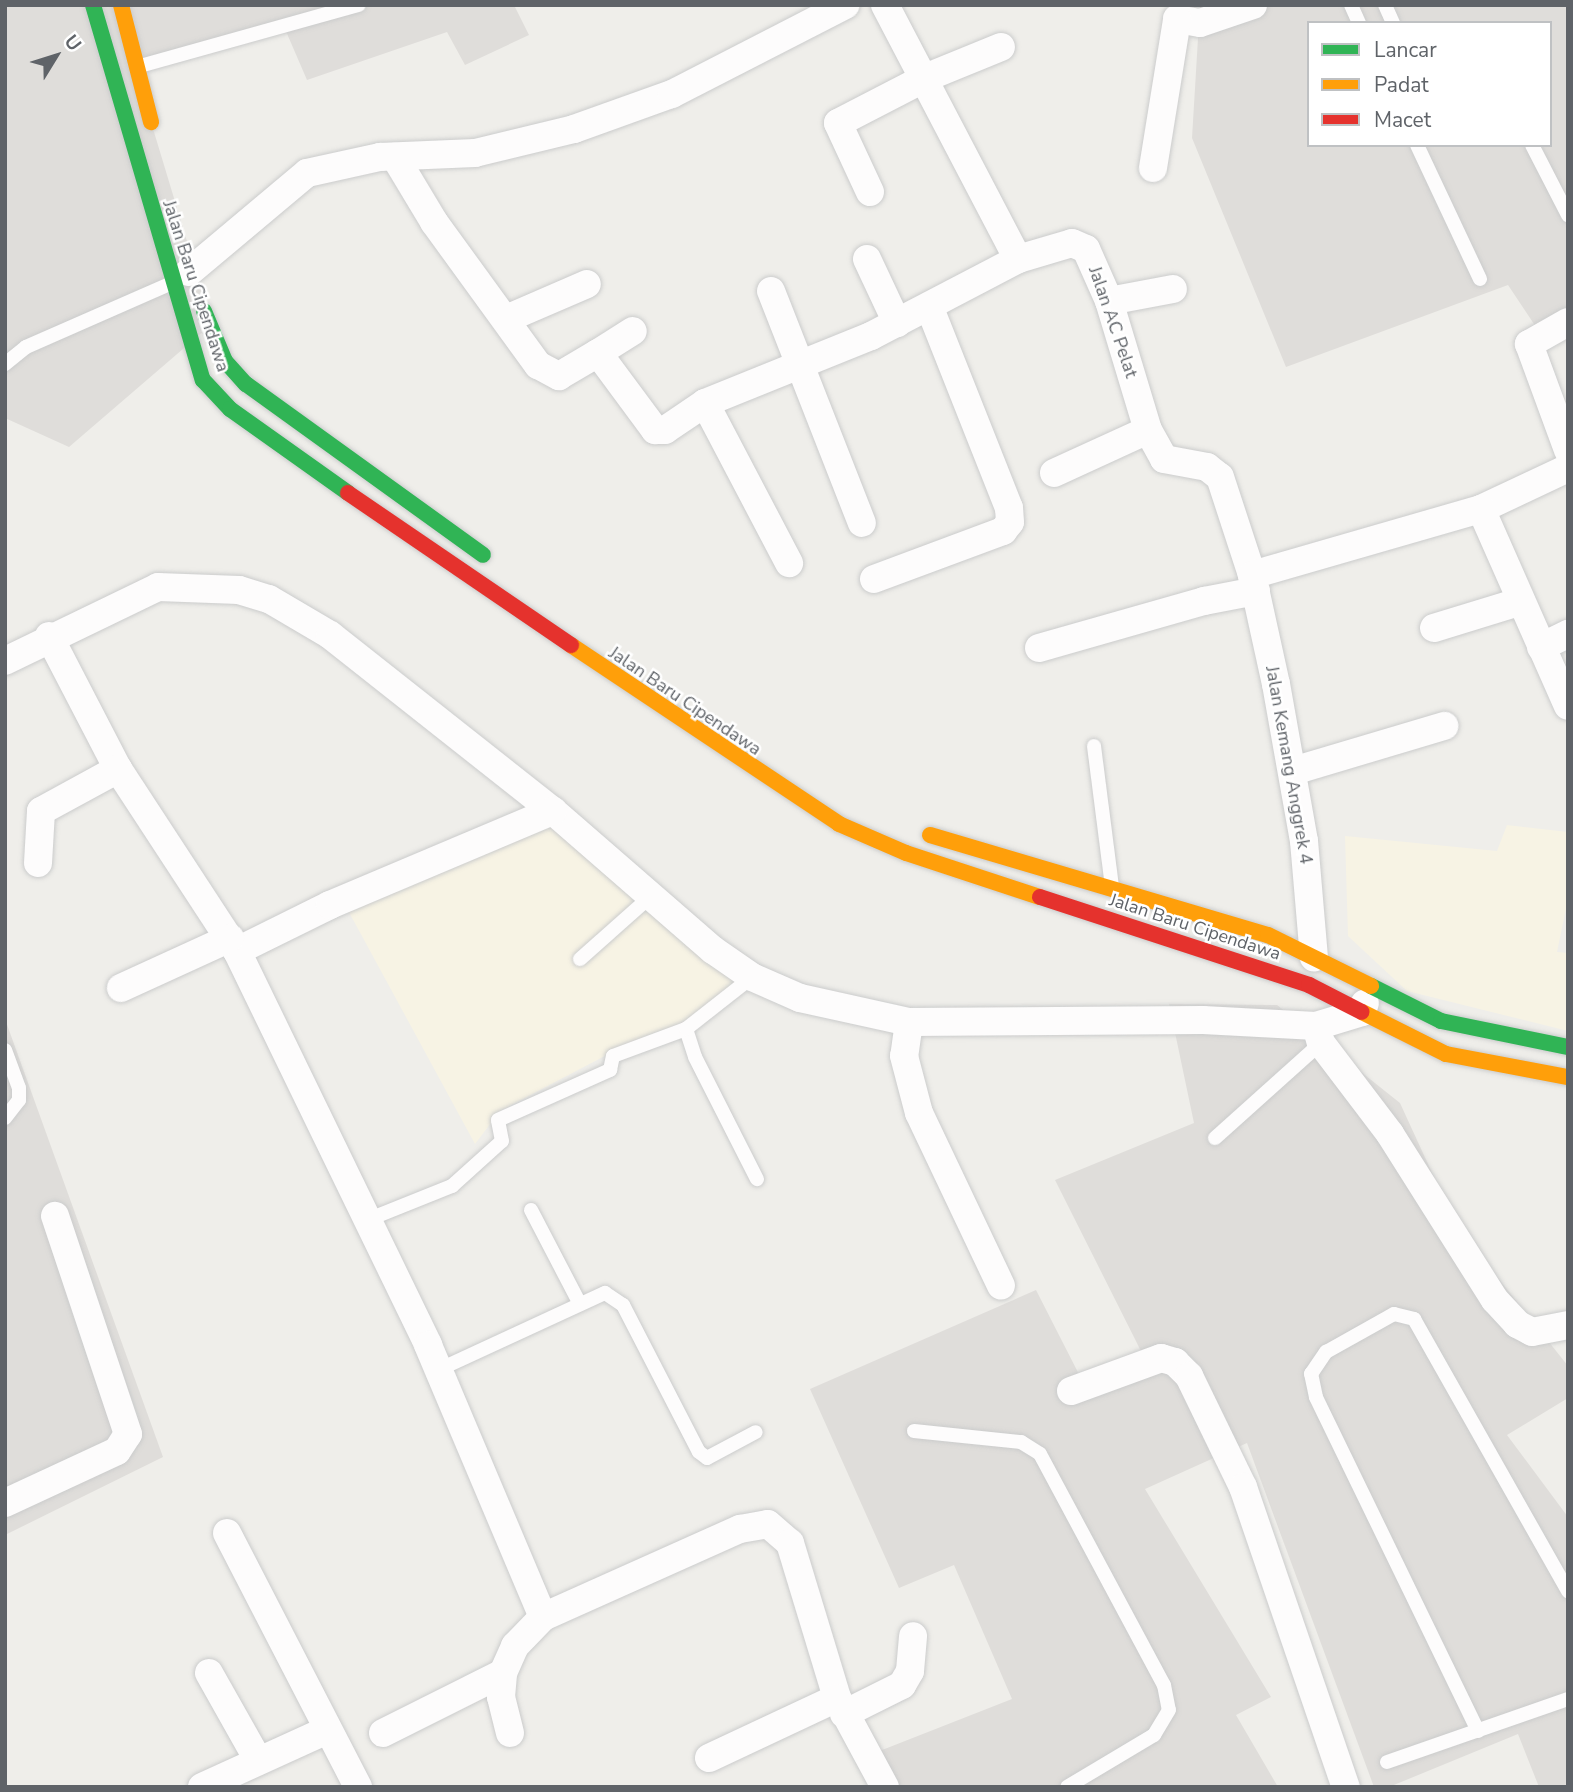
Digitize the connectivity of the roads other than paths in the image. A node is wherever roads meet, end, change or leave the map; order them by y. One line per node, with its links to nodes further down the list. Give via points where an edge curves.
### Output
1 (93, 5): 14 (main road, Jalan Baru Cipendawa)
2 (121, 5): 13 (main road)
3 (359, 5): 13 (lane)
4 (845, 5): 19 (street, via 672,94 574,129 475,153)
5 (885, 5): 15 (street)
6 (1253, 5): 9 (street, via 1200,23)
7 (1351, 5): 10 (lane)
8 (1385, 5): 11 (lane)
9 (1173, 12): 20 (street)
10 (1358, 21)
11 (1392, 21)
12 (1000, 47): 15 (street)
13 (138, 67): 14 (lane); 16 (main road)
14 (111, 72): 25 (main road, Jalan Baru Cipendawa)
15 (925, 78): 21 (street, via 838,123); 24 (street)
16 (157, 144)
17 (1418, 147): 26 (lane)
18 (1533, 147): 22 (lane)
19 (395, 157): 25 (street, via 307,173); 32 (street, via 434,222)
20 (1153, 168)
21 (870, 192)
22 (1568, 215)
23 (867, 259): 34 (street)
24 (1018, 259): 30 (street, Jalan AC Pelat, via 1081,244); 31 (street)
25 (181, 267): 37 (lane, via 26,347); 46 (main road, Jalan Baru Cipendawa, via 226,360 246,384); 47 (main road, Jalan Baru Cipendawa, via 203,380 230,410)
26 (1480, 279)
27 (587, 284): 32 (street)
28 (1173, 289): 30 (street)
29 (771, 291): 38 (street)
30 (1109, 301): 40 (street, Jalan AC Pelat)
31 (929, 306): 34 (street); 50 (street, via 1009,508 1010,522 1003,531)
32 (506, 319): 36 (street, via 547,373 559,376)
33 (1568, 322): 41 (street, via 1529,344)
34 (897, 323): 38 (street)
35 (633, 331): 36 (street)
36 (598, 353): 39 (street, via 655,429 665,430)
37 (5, 365)
38 (798, 365): 39 (street); 45 (street)
39 (705, 403): 48 (street)
40 (1148, 430): 43 (street); 51 (street, Jalan AC Pelat, via 1168,462 1215,470)
41 (1568, 450)
42 (1568, 468): 44 (street)
43 (1054, 473)
44 (1481, 509): 51 (street); 52 (street)
45 (862, 523)
46 (453, 535): 47 (main road); 49 (main road, Jalan Baru Cipendawa)
47 (439, 557): 64 (main road, Jalan Baru Cipendawa)
48 (789, 563)
49 (498, 566)
50 (874, 579)
51 (1254, 583): 57 (street); 65 (street, Jalan Kemang Anggrek 4)
52 (1519, 601): 53 (street); 56 (street)
53 (1434, 628)
54 (1568, 634): 56 (street)
55 (49, 636): 58 (street); 63 (street); 66 (street, via 158,587 239,590 269,599 330,635)
56 (1541, 647): 59 (street)
57 (1039, 648)
58 (5, 661)
59 (1568, 706)
60 (1444, 726): 65 (street)
61 (1094, 746): 69 (lane)
62 (766, 752): 64 (main road)
63 (118, 769): 68 (street, via 41,811); 71 (street)
64 (753, 771): 76 (main road, Jalan Baru Cipendawa, via 839,824 906,853)
65 (1293, 771): 72 (street, Jalan Kemang Anggrek 4)
66 (554, 811): 70 (street); 71 (street)
67 (917, 829): 69 (main road, Jalan Baru Cipendawa)
68 (38, 863)
69 (1112, 887): 72 (main road, Jalan Baru Cipendawa, via 1268,935)
70 (653, 895): 73 (lane); 74 (street, via 713,950)
71 (234, 945): 75 (street); 88 (street)
72 (1314, 958): 76 (main road, Jalan Baru Cipendawa)
73 (580, 960)
74 (752, 977): 77 (street, via 800,998); 78 (lane)
75 (121, 988)
76 (1366, 1001): 79 (street); 80 (main road, Jalan Baru Cipendawa); 82 (main road, Jalan Baru Cipendawa, via 1446,1054)
77 (909, 1022): 79 (street, via 1203,1020); 89 (street, via 904,1056 916,1104)
78 (687, 1029): 85 (lane, via 695,1056); 88 (lane, via 613,1056 610,1070 498,1119 502,1141 452,1186)
79 (1318, 1035): 84 (lane); 91 (street, via 1390,1134 1495,1300 1517,1324 1532,1332)
80 (1568, 1047)
81 (5, 1050): 83 (lane, via 19,1088 19,1100)
82 (1568, 1077)
83 (5, 1118)
84 (1215, 1138)
85 (757, 1180)
86 (531, 1210): 90 (lane)
87 (55, 1216): 96 (street, via 128,1434 117,1451)
88 (367, 1220): 92 (street)
89 (1000, 1286)
90 (580, 1304): 92 (lane); 95 (lane, via 605,1293 623,1305 699,1452 707,1458)
91 (1568, 1325)
92 (438, 1370): 99 (street)
93 (1071, 1391): 116 (street, via 1161,1358 1175,1362 1189,1376 1243,1487)
94 (914, 1431): 115 (lane, via 1021,1442 1035,1449 1164,1685 1169,1710 1154,1735)
95 (756, 1432)
96 (5, 1503)
97 (227, 1533): 105 (street)
98 (1568, 1591): 106 (lane, via 1414,1319 1394,1314 1326,1352 1311,1374 1316,1397)
99 (543, 1617): 102 (street, via 515,1646); 104 (street, via 740,1529 768,1524 790,1543)
100 (913, 1636): 104 (street, via 910,1671 902,1685)
101 (209, 1673): 110 (street)
102 (503, 1673): 107 (street); 108 (street, via 501,1697)
103 (1568, 1699): 106 (lane)
104 (841, 1706): 109 (street); 113 (street)
105 (327, 1730): 110 (street); 114 (street)
106 (1478, 1731): 111 (lane)
107 (383, 1733)
108 (510, 1733)
109 (709, 1758)
110 (258, 1760): 112 (street)
111 (1387, 1762)
112 (214, 1784)
113 (879, 1785)
114 (358, 1787)
115 (1067, 1787)
116 (1346, 1787)

